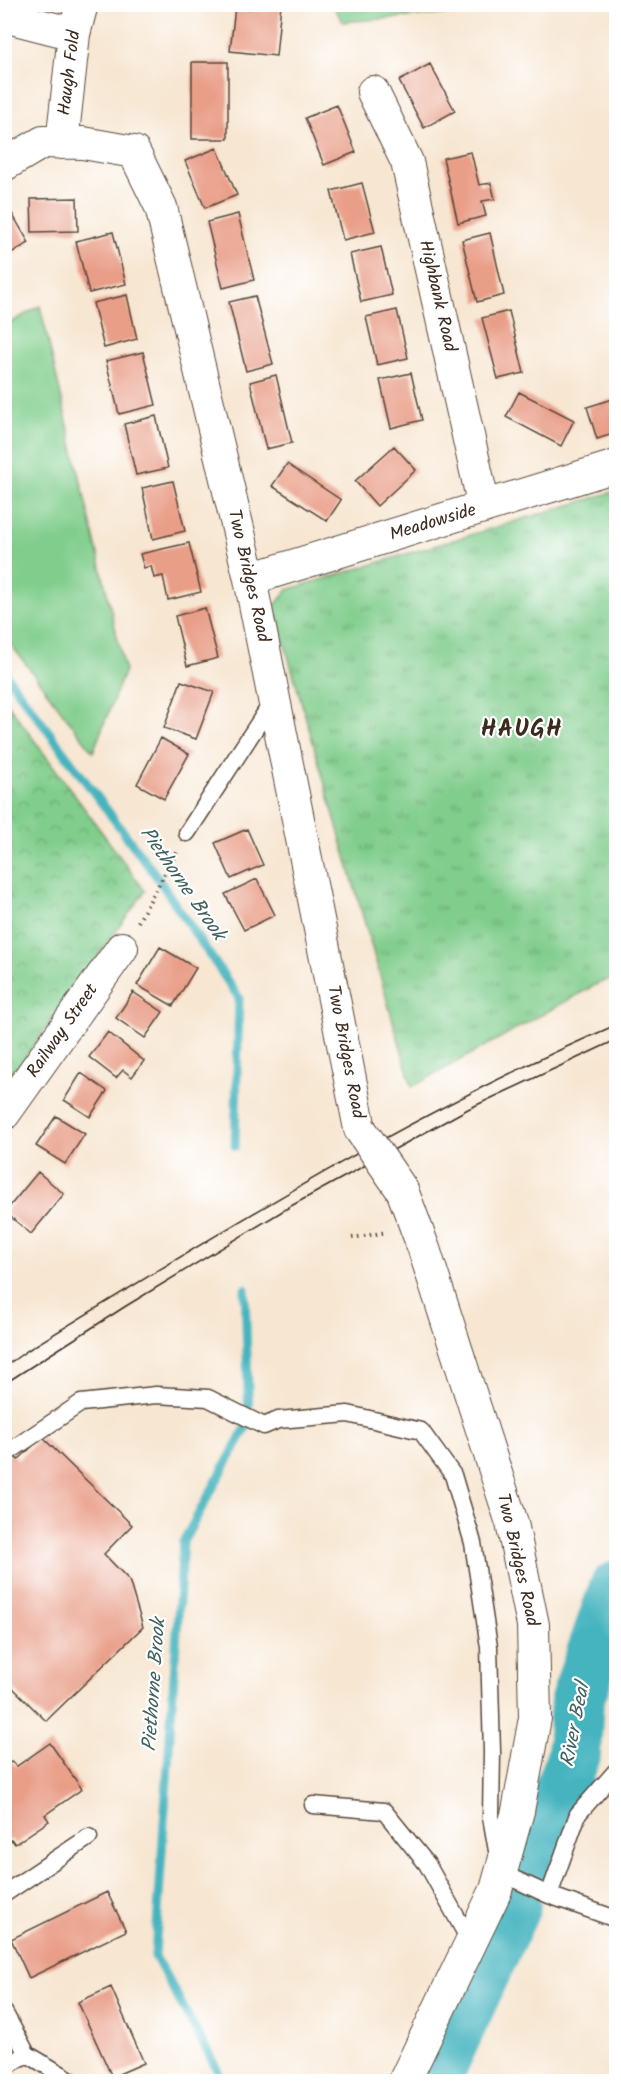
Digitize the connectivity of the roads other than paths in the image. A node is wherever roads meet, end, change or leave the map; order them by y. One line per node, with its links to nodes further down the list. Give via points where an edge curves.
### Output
1 (82, 4): 3 (street, Haugh Fold)
2 (4, 16): 3 (street)
3 (74, 34): 5 (street, Haugh Fold)
4 (373, 92): 8 (street, Highbank Road, via 407,162)
5 (52, 143): 6 (street); 9 (street, Two Bridges Road, via 83,143 134,152 161,207)
6 (4, 165)
7 (616, 466): 8 (street, Meadowside)
8 (484, 507): 9 (street, Meadowside)
9 (250, 579): 10 (street, Two Bridges Road)
10 (275, 699): 11 (lane); 18 (street, Two Bridges Road, bridge, via 360,1129 402,1190 424,1249 512,1523 533,1625 535,1718 518,1811)
11 (187, 833)
12 (122, 948): 13 (street, Railway Street)
13 (4, 1114)
14 (4, 1455): 18 (lane, via 81,1403 156,1395 207,1398 264,1426 278,1420 348,1414 421,1431 453,1475 473,1543 489,1647 491,1817)
15 (616, 1771): 20 (lane, via 578,1814)
16 (313, 1805): 22 (lane, via 384,1811 428,1864)
17 (89, 1837): 19 (lane)
18 (501, 1873): 20 (lane); 22 (street, Two Bridges Road)
19 (4, 1894)
20 (549, 1895): 21 (lane)
21 (616, 1919)
22 (471, 1943): 27 (street, Two Bridges Road)
23 (4, 2013): 24 (lane)
24 (27, 2054): 25 (lane); 26 (lane)
25 (4, 2068)
26 (74, 2082)
27 (404, 2082)

